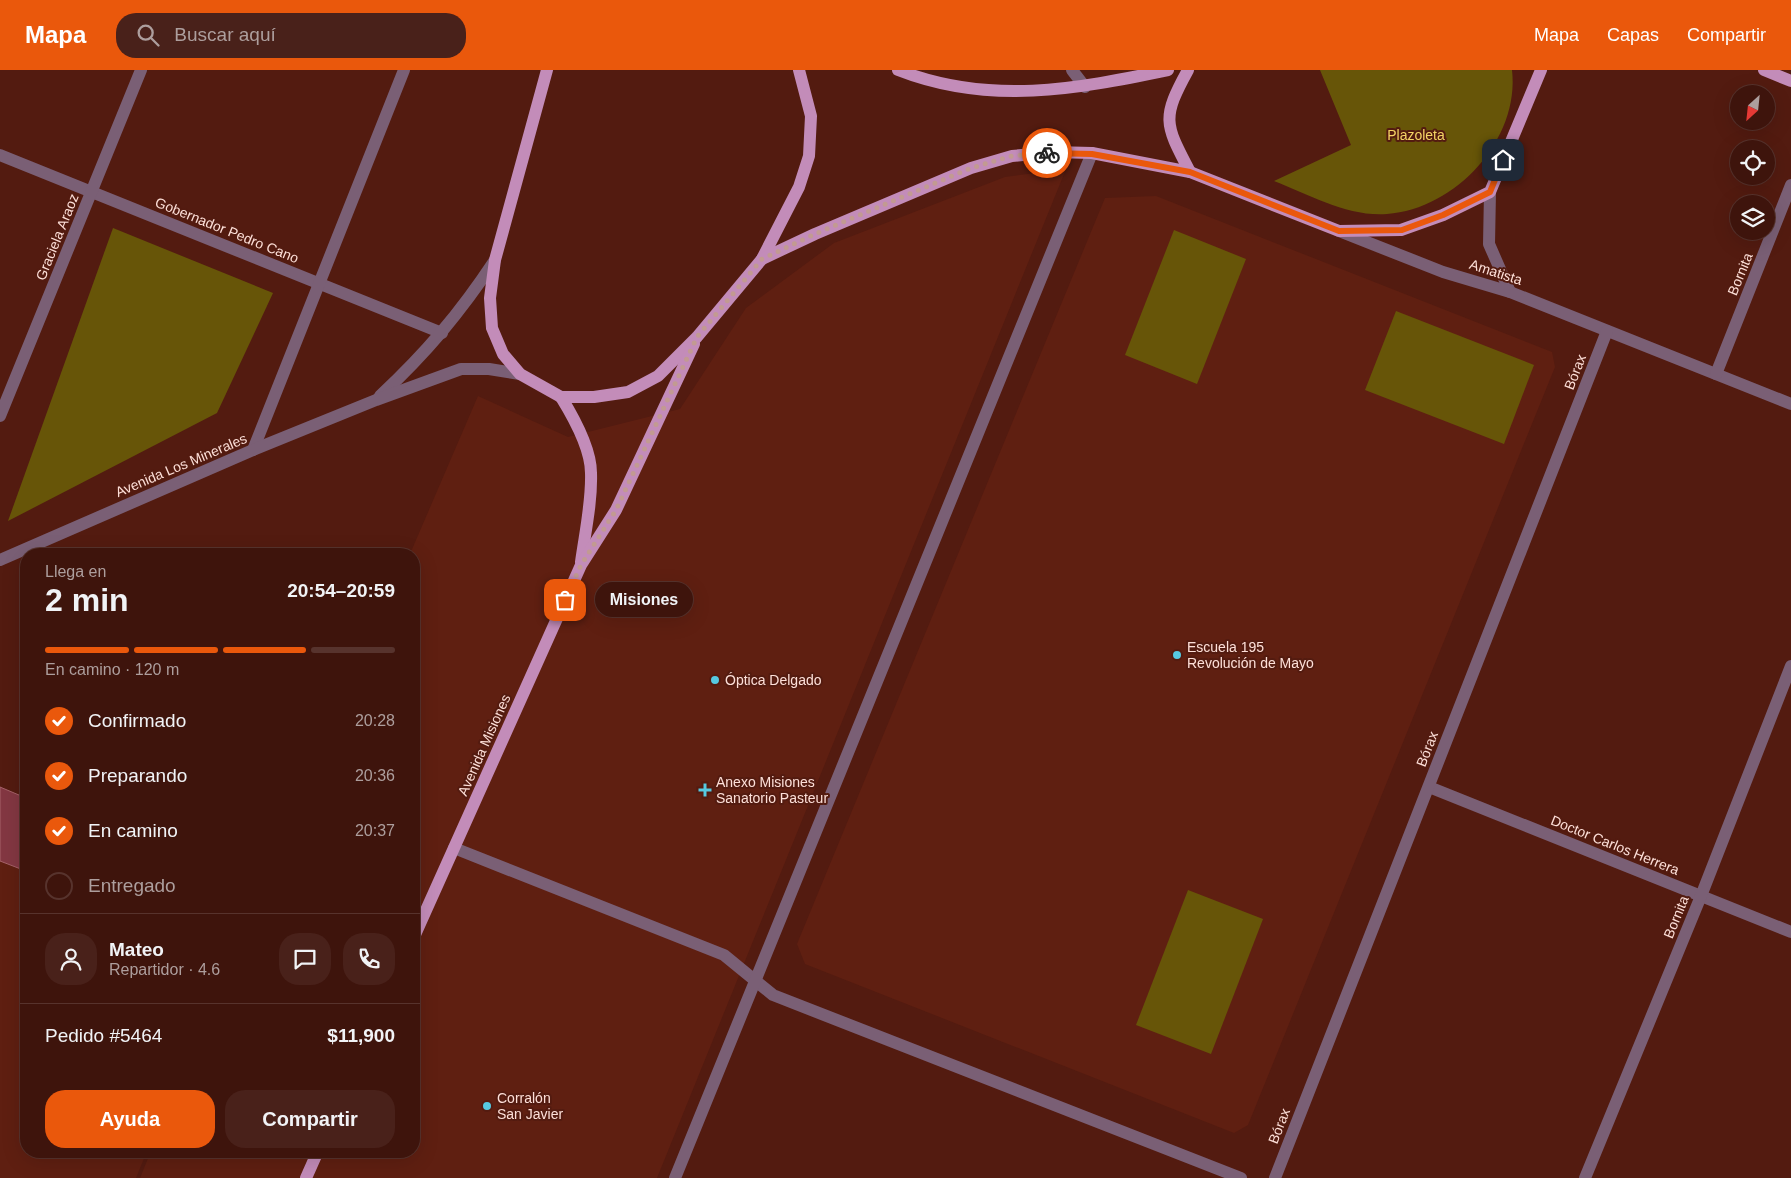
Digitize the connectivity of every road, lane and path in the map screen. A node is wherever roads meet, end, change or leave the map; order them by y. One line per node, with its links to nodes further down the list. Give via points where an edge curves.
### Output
1 (141, 70): 17 (street, Graciela Araoz)
2 (404, 70): 22 (street)
3 (547, 70): 21 (main road)
4 (799, 70): 20 (main road, via 811,116 809,156 799,187)
5 (898, 70): 12 (main road, via 971,89 1009,92)
6 (1072, 70): 12 (street)
7 (1168, 70): 12 (main road)
8 (1188, 70): 15 (main road, via 1171,99 1169,118 1172,136)
9 (1764, 70): 11 (main road)
10 (1537, 73): 18 (main road)
11 (1791, 81)
12 (1085, 87)
13 (1092, 154): 15 (main road, Amatista); 20 (main road, Amatista, via 1053,152 1012,156 971,168); 44 (street)
14 (0, 155): 17 (street, Gobernador Pedro Cano)
15 (1190, 172): 19 (main road, Amatista)
16 (1791, 185): 28 (street, Bornita)
17 (92, 192): 22 (street, Gobernador Pedro Cano); 32 (street, Graciela Araoz)
18 (1490, 192): 19 (main road, via 1402,230); 23 (street, via 1489,244)
19 (1339, 231): 23 (street, Amatista, via 1443,272)
20 (762, 259): 26 (main road)
21 (495, 260): 25 (street, Avenida Los Minerales, via 466,304); 27 (main road, via 490,298 492,328 503,354)
22 (319, 283): 25 (street, Gobernador Pedro Cano); 33 (street)
23 (1510, 292): 24 (street, Amatista)
24 (1607, 330): 28 (street, Amatista); 39 (street, Bórax)
25 (442, 332): 30 (street, Avenida Los Minerales, via 421,358)
26 (697, 337): 29 (main road, via 658,376 628,392); 37 (main road, Avenida Misiones, via 616,510)
27 (520, 374): 29 (main road); 30 (street, Avenida Los Minerales, via 489,369 461,370)
28 (1716, 374): 31 (street, Amatista)
29 (561, 398): 37 (main road, Avenida Misiones, via 584,440 592,472)
30 (376, 400): 33 (street, Avenida Los Minerales)
31 (1791, 404)
32 (0, 416)
33 (253, 450): 34 (street, Avenida Los Minerales)
34 (28, 548)
35 (20, 551): 36 (street, Avenida Los Minerales)
36 (0, 560)
37 (581, 565): 40 (main road, Avenida Misiones)
38 (1791, 666): 41 (street, Bornita)
39 (1428, 787): 41 (street, Doctor Carlos Herrera); 49 (street, Bórax)
40 (454, 848): 42 (main road, Avenida Misiones); 44 (street, via 724,955)
41 (1701, 896): 43 (street, Doctor Carlos Herrera); 50 (street, Bornita)
42 (420, 924)
43 (1791, 932)
44 (756, 979): 47 (street); 48 (street, via 773,995)
45 (315, 1158): 46 (main road)
46 (306, 1178)
47 (675, 1178)
48 (1241, 1178)
49 (1275, 1178)
50 (1586, 1178)

